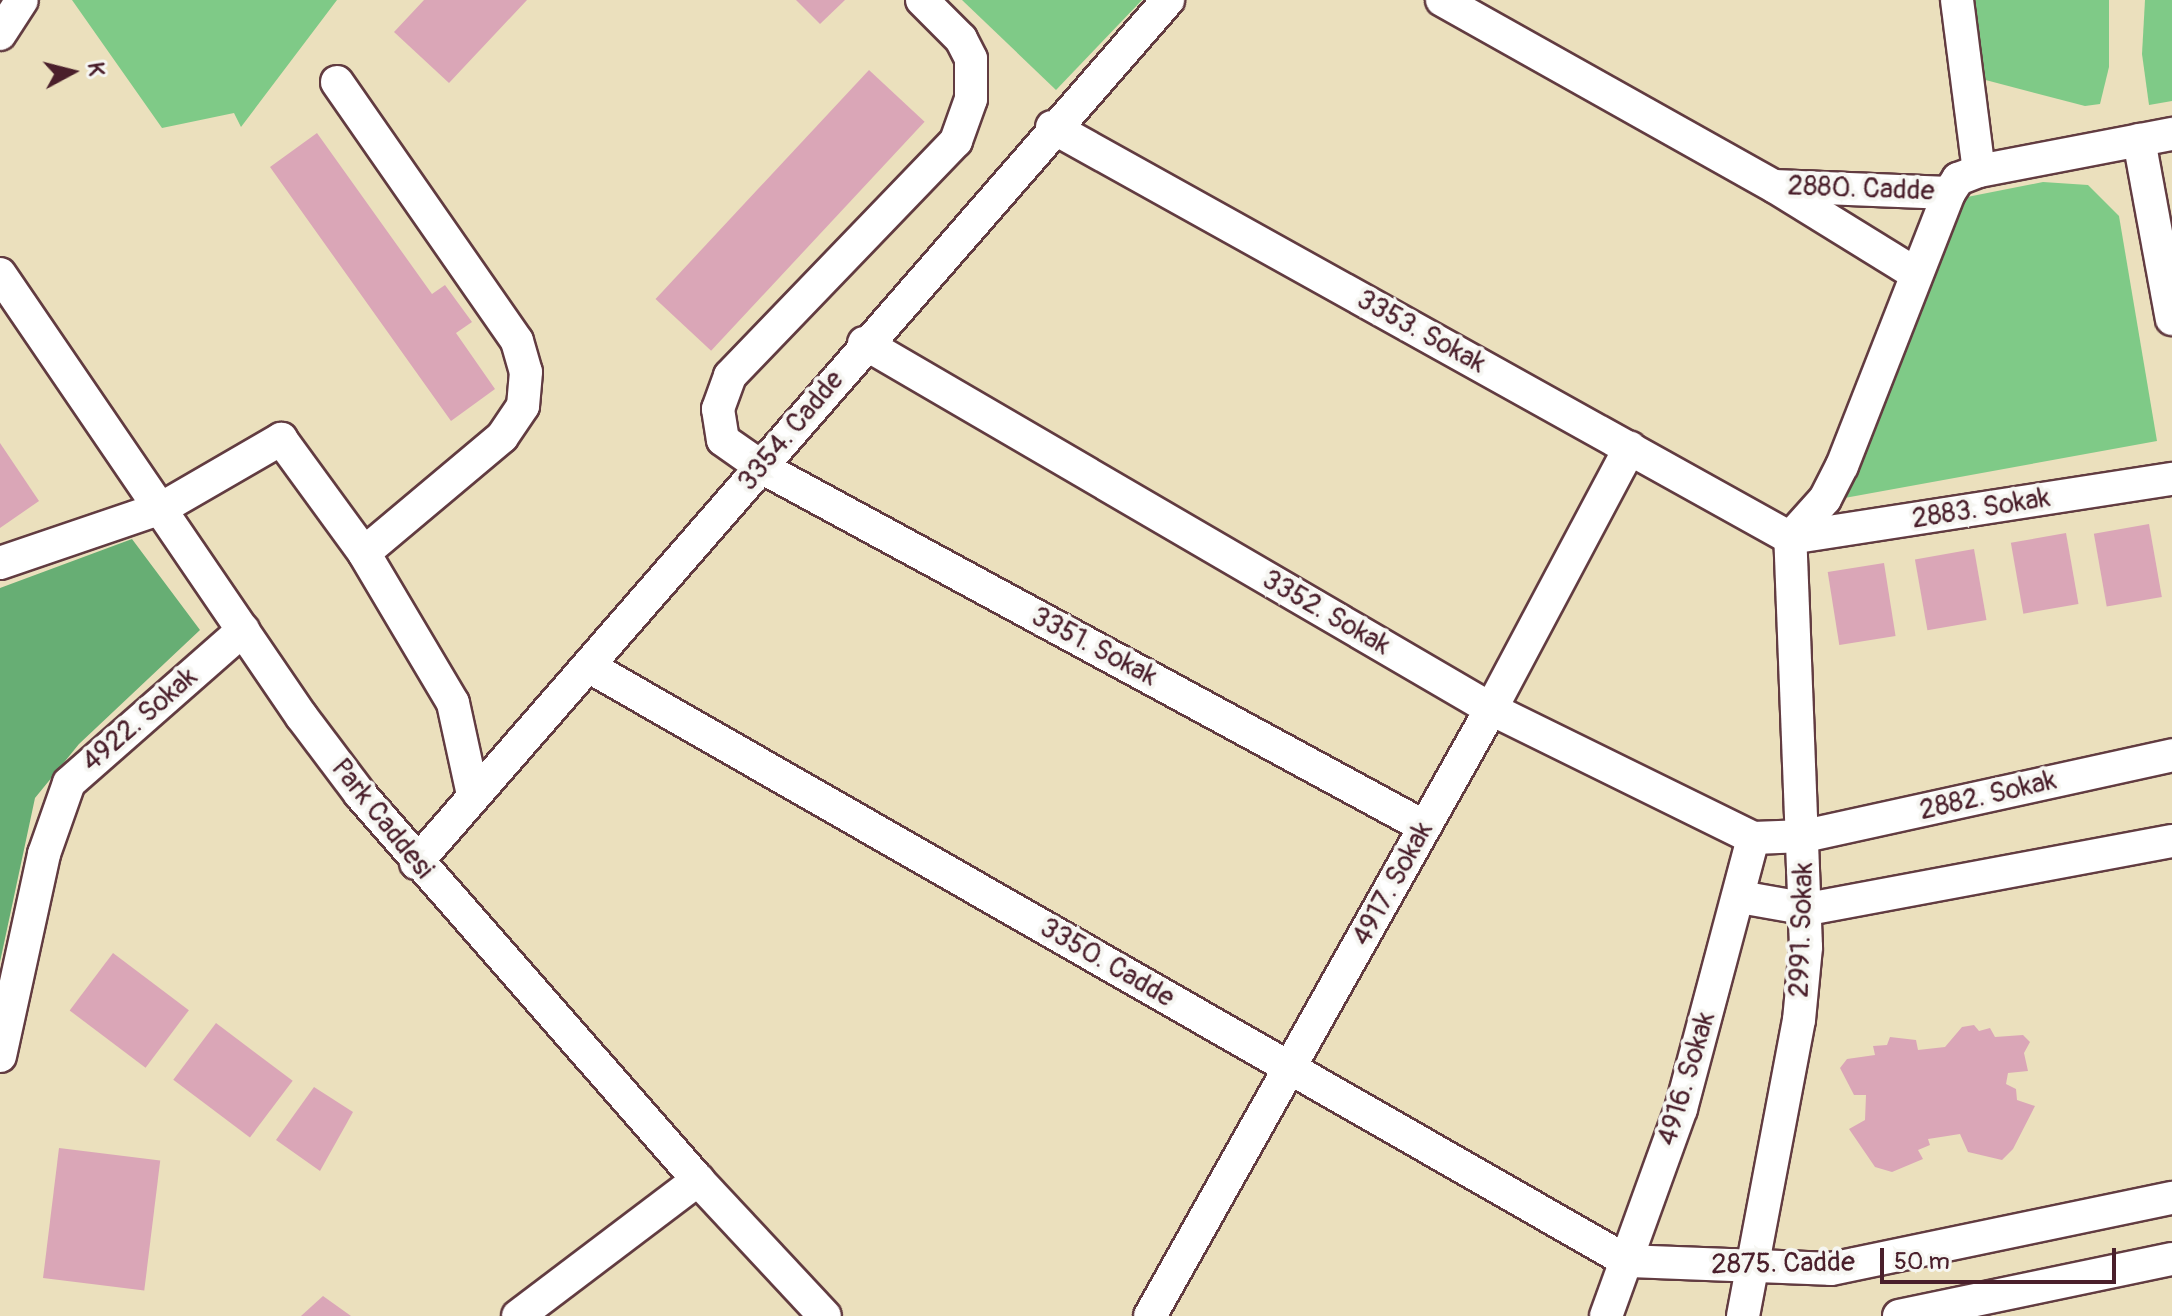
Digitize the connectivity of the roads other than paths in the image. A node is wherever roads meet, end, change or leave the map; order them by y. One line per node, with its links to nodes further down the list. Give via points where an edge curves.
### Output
1 (22, 0): 6 (street)
2 (922, 0): 19 (street, 3351. Sokak, via 961,39 971,59 971,99 956,141 730,376 718,409 723,440)
3 (1168, 0): 8 (street, 3354. Cadde)
4 (1442, 0): 12 (street, 2880. Cadde)
5 (1957, 0): 11 (street)
6 (0, 34)
7 (337, 82): 23 (street, via 517,341 526,372 523,406 502,437)
8 (1052, 127): 17 (street, 3354. Cadde); 18 (street, 3353. Sokak)
9 (2172, 134): 10 (street, 2880. Cadde)
10 (2139, 140): 11 (street, 2880. Cadde); 16 (street)
11 (1979, 171): 13 (street, 2880. Cadde, via 1958,179)
12 (1774, 186): 13 (street, 2880. Cadde); 15 (street)
13 (1949, 193): 15 (street)
14 (0, 274): 21 (street, Park Caddesi)
15 (1916, 274): 22 (street, via 1842,466 1825,499)
16 (2172, 319)
17 (864, 343): 19 (street, 3354. Cadde); 27 (street, 3352. Sokak)
18 (1630, 448): 22 (street, 3353. Sokak); 27 (street, 4917. Sokak)
19 (763, 468): 26 (street, 3354. Cadde); 30 (street, 3351. Sokak)
20 (2172, 479): 22 (street, 2883. Sokak)
21 (162, 508): 23 (street, via 281,439); 24 (street); 25 (street, Park Caddesi)
22 (1790, 538): 31 (street, 2991. Sokak)
23 (364, 553): 29 (street, via 453,703)
24 (0, 563)
25 (243, 630): 34 (street, Park Caddesi, via 302,717); 37 (street, 4922. Sokak, via 69,783 44,854)
26 (588, 666): 29 (street, 3354. Cadde); 38 (street, 3350. Cadde)
27 (1491, 709): 30 (street, 4917. Sokak); 32 (street, 3352. Sokak)
28 (2172, 755): 31 (street, 2882. Sokak)
29 (473, 795): 34 (street, 3354. Cadde)
30 (1425, 827): 38 (street, 4917. Sokak)
31 (1805, 836): 32 (street, 3352. Sokak); 36 (street, 2991. Sokak)
32 (1753, 838): 35 (street, 4916. Sokak)
33 (2172, 841): 36 (street)
34 (416, 863): 39 (street, Park Caddesi)
35 (1740, 897): 36 (street); 42 (street, 4916. Sokak, via 1681,1109)
36 (1808, 909): 43 (street, 2991. Sokak, via 1799,1020)
37 (0, 1056)
38 (1290, 1067): 42 (street, 3350. Cadde); 46 (street, 4917. Sokak)
39 (698, 1180): 44 (street); 45 (street, Park Caddesi)
40 (2172, 1198): 43 (street, 2875. Cadde, via 1860,1265)
41 (2172, 1259): 49 (street)
42 (1627, 1261): 43 (street, 2875. Cadde); 47 (street, 4916. Sokak)
43 (1751, 1269): 48 (street, 2991. Sokak)
44 (518, 1316)
45 (825, 1316)
46 (1150, 1316)
47 (1606, 1316)
48 (1743, 1316)
49 (1899, 1316)

